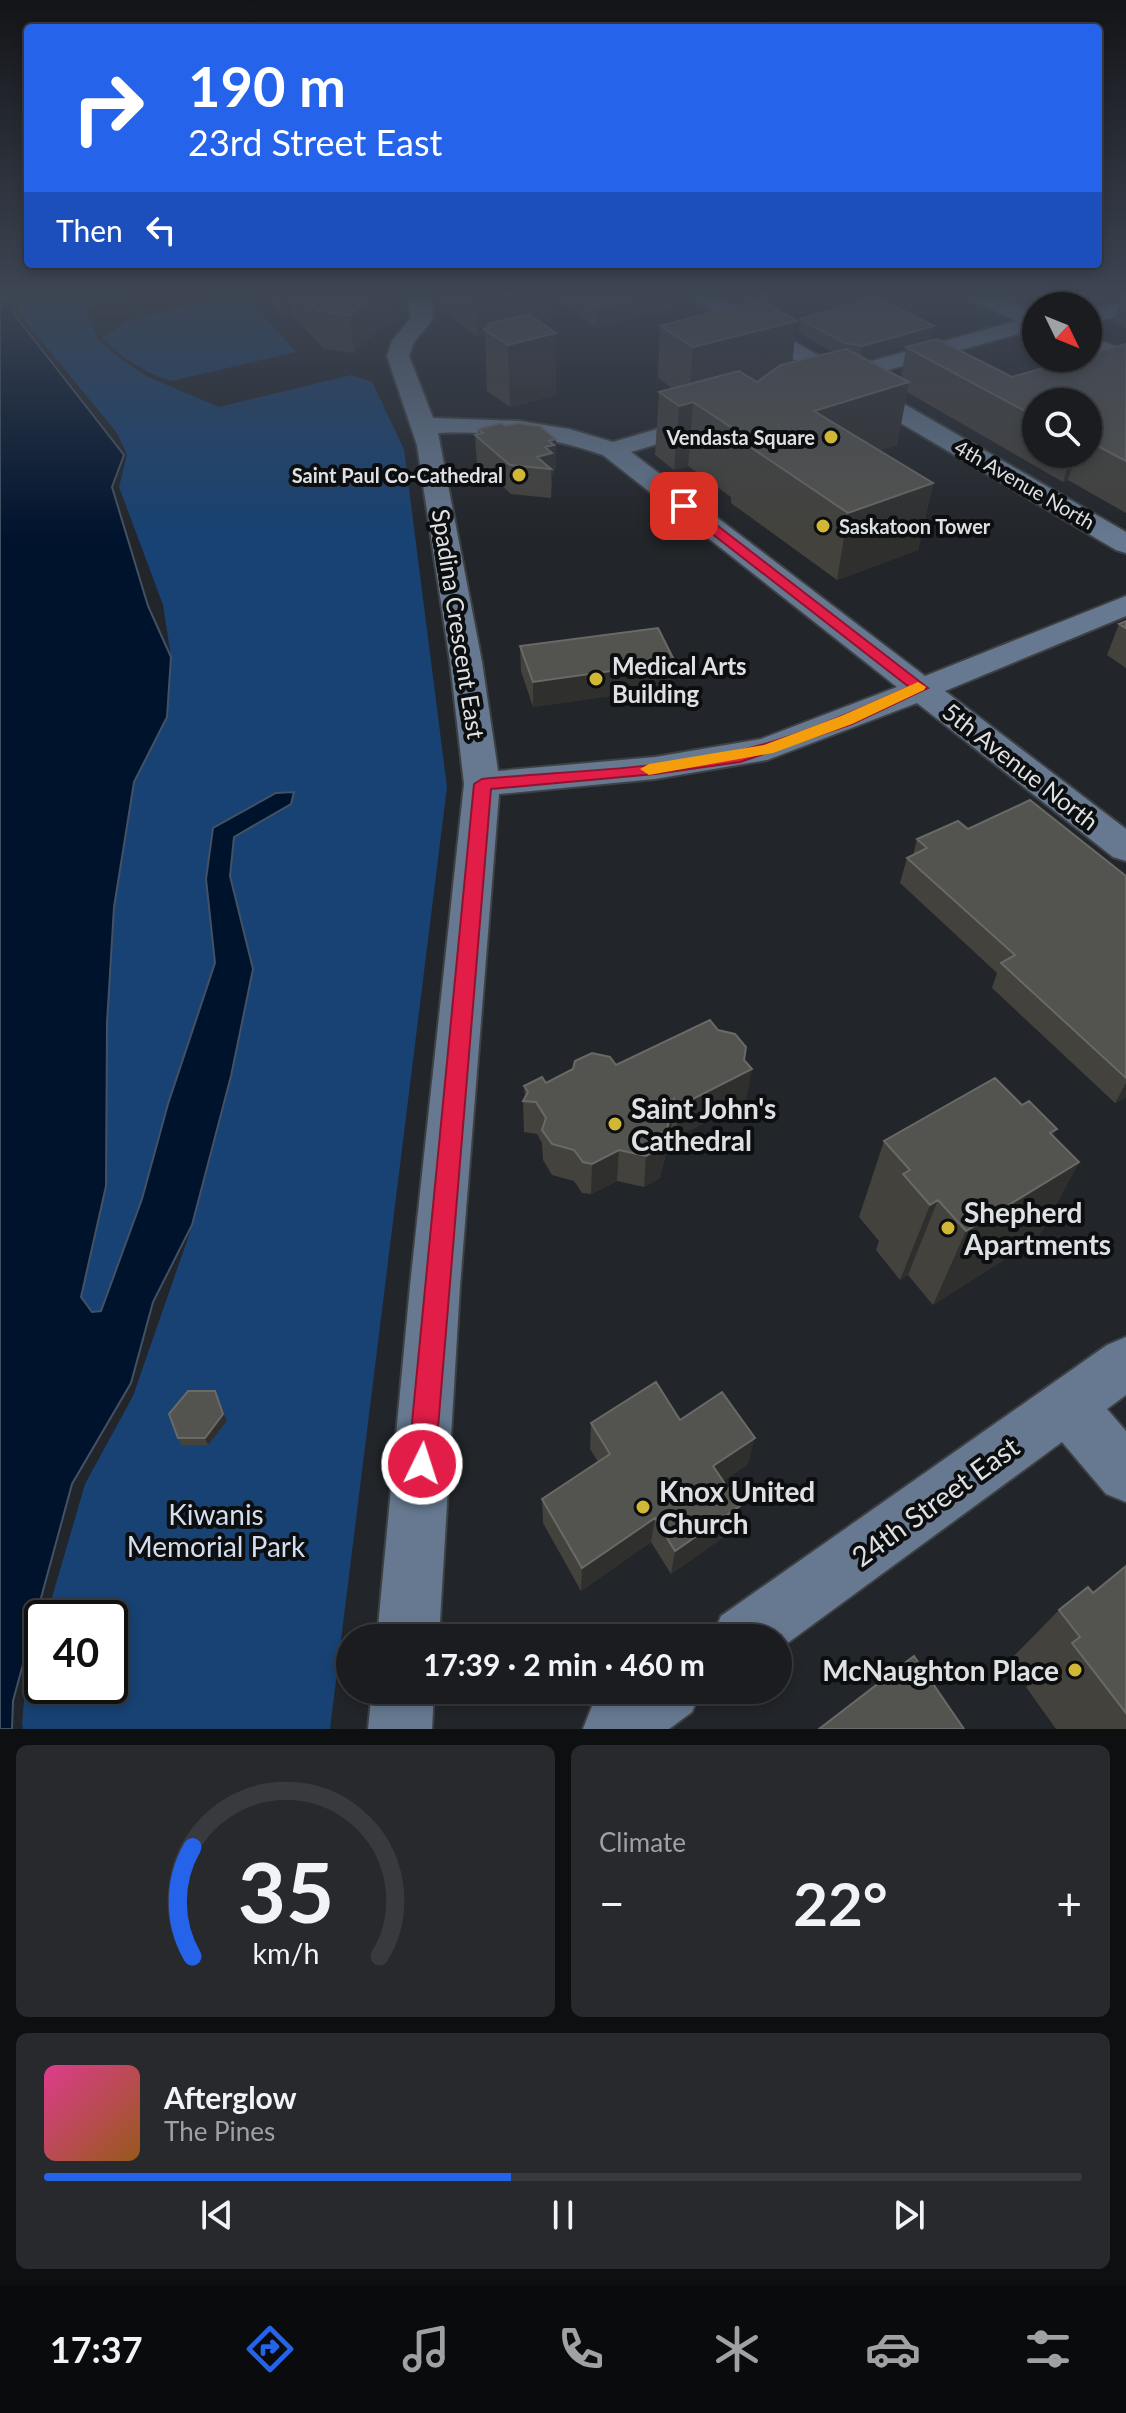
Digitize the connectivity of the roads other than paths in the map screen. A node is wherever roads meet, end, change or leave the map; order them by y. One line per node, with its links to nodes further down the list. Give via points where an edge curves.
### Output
1 (405, 377): 8 (street, Spadina Crescent East)
2 (842, 377): 5 (street, 4th Avenue North)
3 (858, 377): 5 (street)
4 (861, 377): 5 (street)
5 (848, 380): 6 (street); 10 (street, 4th Avenue North)
6 (809, 390)
7 (730, 414): 9 (street)
8 (423, 426): 9 (street, via 484,426 575,438); 13 (street, Spadina Crescent East, via 454,587)
9 (612, 450): 12 (street, 5th Avenue North)
10 (1126, 544)
11 (1126, 605): 12 (street)
12 (920, 688): 13 (street, via 847,720 740,756); 14 (street, 5th Avenue North)
13 (482, 784): 17 (street, Spadina Crescent East)
14 (1126, 848)
15 (1107, 1385): 16 (street); 18 (street, 24th Street East)
16 (1126, 1474)
17 (409, 1624)
18 (763, 1624)
19 (402, 1704): 21 (street)
20 (650, 1704): 22 (street)
21 (400, 1729)
22 (615, 1729)

